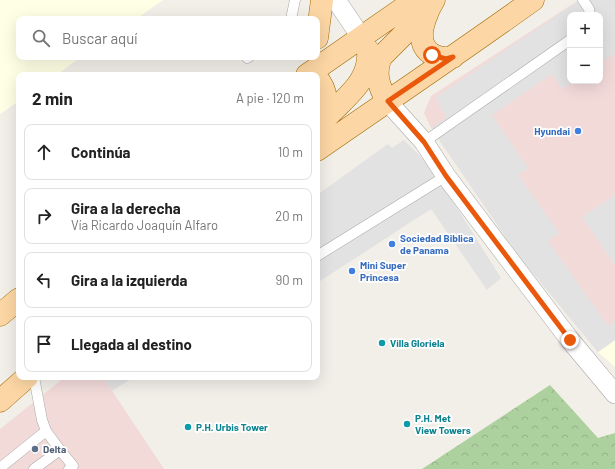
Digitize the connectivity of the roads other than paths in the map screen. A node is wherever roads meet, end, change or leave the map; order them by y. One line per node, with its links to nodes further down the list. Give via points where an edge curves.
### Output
1 (295, 0): 8 (lane)
2 (322, 0): 9 (main road)
3 (336, 0): 10 (street)
4 (533, 0): 12 (main road)
5 (583, 0): 7 (lane)
6 (426, 3): 10 (main road); 12 (main road, via 422,30 423,44 432,55 446,59); 15 (main road, via 380,57 377,78)
7 (590, 12)
8 (292, 16)
9 (320, 16)
10 (361, 37): 13 (main road); 16 (main road, via 368,49 369,60 364,76)
11 (567, 42): 17 (lane)
12 (453, 57): 15 (main road)
13 (312, 72)
14 (320, 83): 16 (main road, via 326,98)
15 (388, 101): 17 (street); 18 (main road)
16 (321, 126)
17 (424, 142): 19 (street)
18 (320, 148)
19 (446, 176): 20 (lane); 25 (street, via 570,340)
20 (320, 254)
21 (16, 302): 22 (main road)
22 (0, 315)
23 (24, 380): 26 (main road)
24 (35, 380): 27 (lane)
25 (615, 393)
26 (0, 401)
27 (46, 431): 28 (lane); 30 (lane)
28 (60, 450): 29 (lane); 31 (lane)
29 (72, 468)
30 (0, 469)
31 (34, 469)

